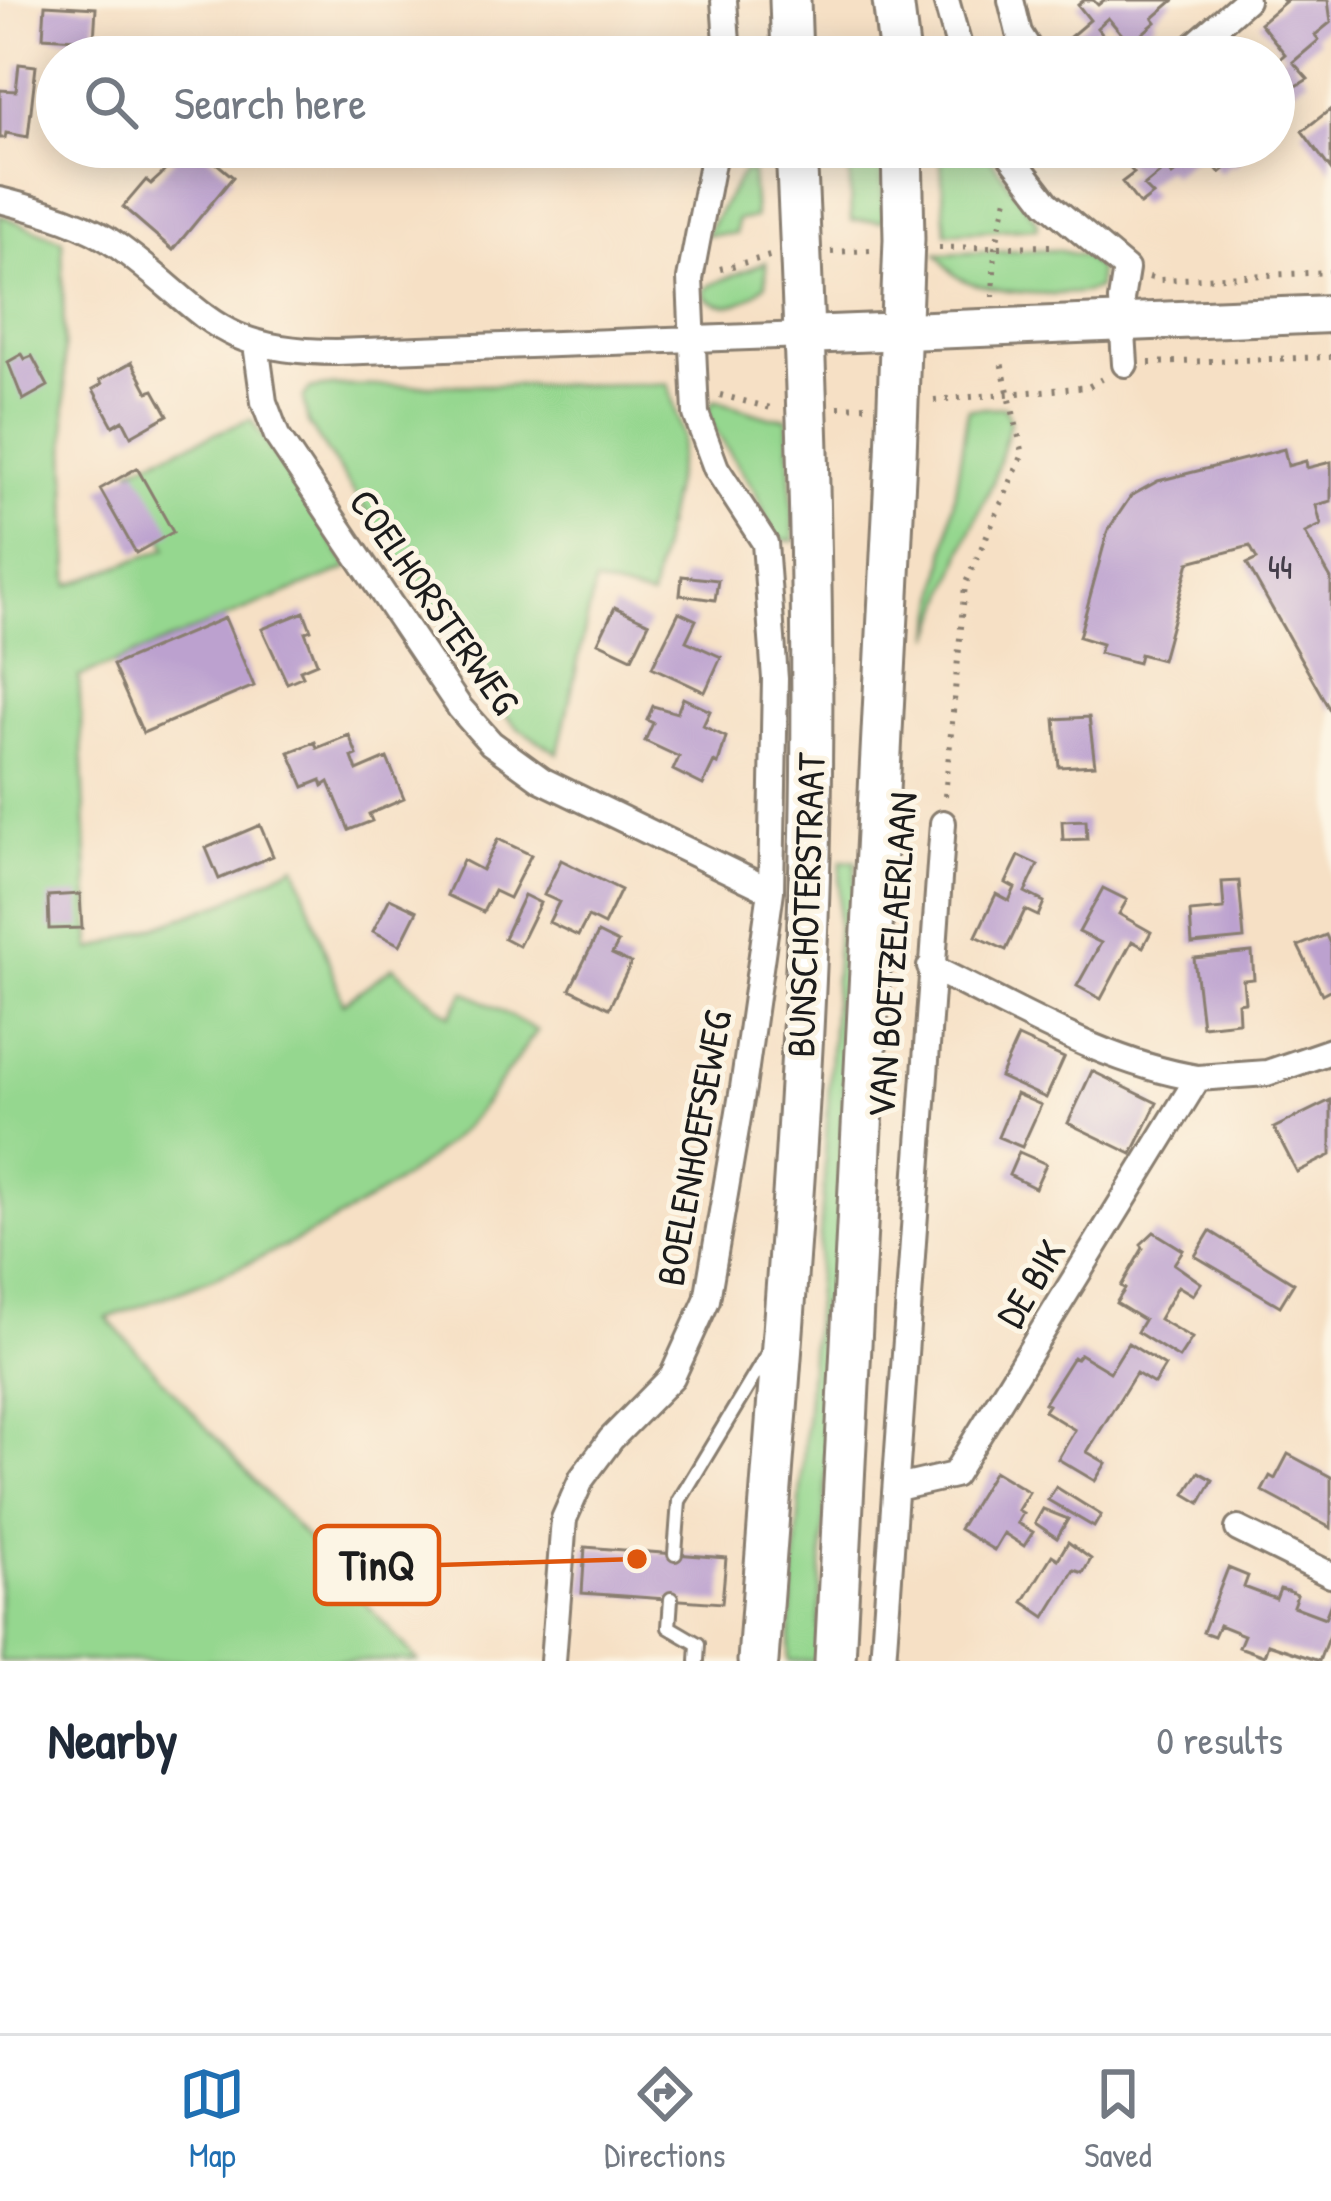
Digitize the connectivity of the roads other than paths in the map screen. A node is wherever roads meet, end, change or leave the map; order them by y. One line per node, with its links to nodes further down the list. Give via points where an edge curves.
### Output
1 (724, 0): 7 (street)
2 (790, 0): 8 (main road)
3 (893, 0): 9 (main road)
4 (946, 0): 10 (street)
5 (1011, 0): 11 (street)
6 (1246, 0): 12 (street)
7 (727, 36)
8 (791, 36)
9 (897, 36)
10 (956, 36)
11 (1021, 36)
12 (1205, 36)
13 (712, 168): 22 (street, BUNSCHOTERSTRAAT, via 692,259)
14 (797, 168): 21 (main road, BUNSCHOTERSTRAAT)
15 (902, 168): 20 (main road, BUNSCHOTERSTRAAT)
16 (1020, 168): 19 (street, via 1077,231 1126,269)
17 (0, 200): 23 (street, via 104,238 203,318)
18 (1331, 314): 19 (street)
19 (1121, 323): 20 (street); 24 (street)
20 (901, 330): 21 (street); 39 (main road, BUNSCHOTERSTRAAT)
21 (805, 335): 22 (street); 30 (main road, BUNSCHOTERSTRAAT, via 810,858)
22 (692, 338): 23 (street, via 336,352); 26 (street, BUNSCHOTERSTRAAT, via 696,414 716,468 765,543 775,679)
23 (256, 344): 26 (street, COELHORSTERWEG, via 277,436 482,734 542,780)
24 (1125, 364)
25 (943, 823): 27 (street, VAN BOETZELAERLAAN)
26 (771, 891): 36 (street, BOELENHOEFSEWEG, via 706,1300 672,1377 581,1478 564,1519)
27 (930, 967): 29 (street, via 1116,1056); 31 (street, VAN BOETZELAERLAAN)
28 (1331, 1051): 29 (street, via 1267,1073)
29 (1198, 1078): 31 (street, DE BIK, via 954,1475)
30 (782, 1332): 33 (lane, via 679,1501); 38 (main road, BUNSCHOTERSTRAAT)
31 (897, 1488): 40 (street, VAN BOETZELAERLAAN)
32 (1238, 1529): 34 (street)
33 (675, 1554)
34 (1331, 1575)
35 (671, 1599): 37 (lane, via 669,1627 698,1644)
36 (553, 1661)
37 (697, 1661)
38 (758, 1661)
39 (835, 1661)
40 (883, 1661)

